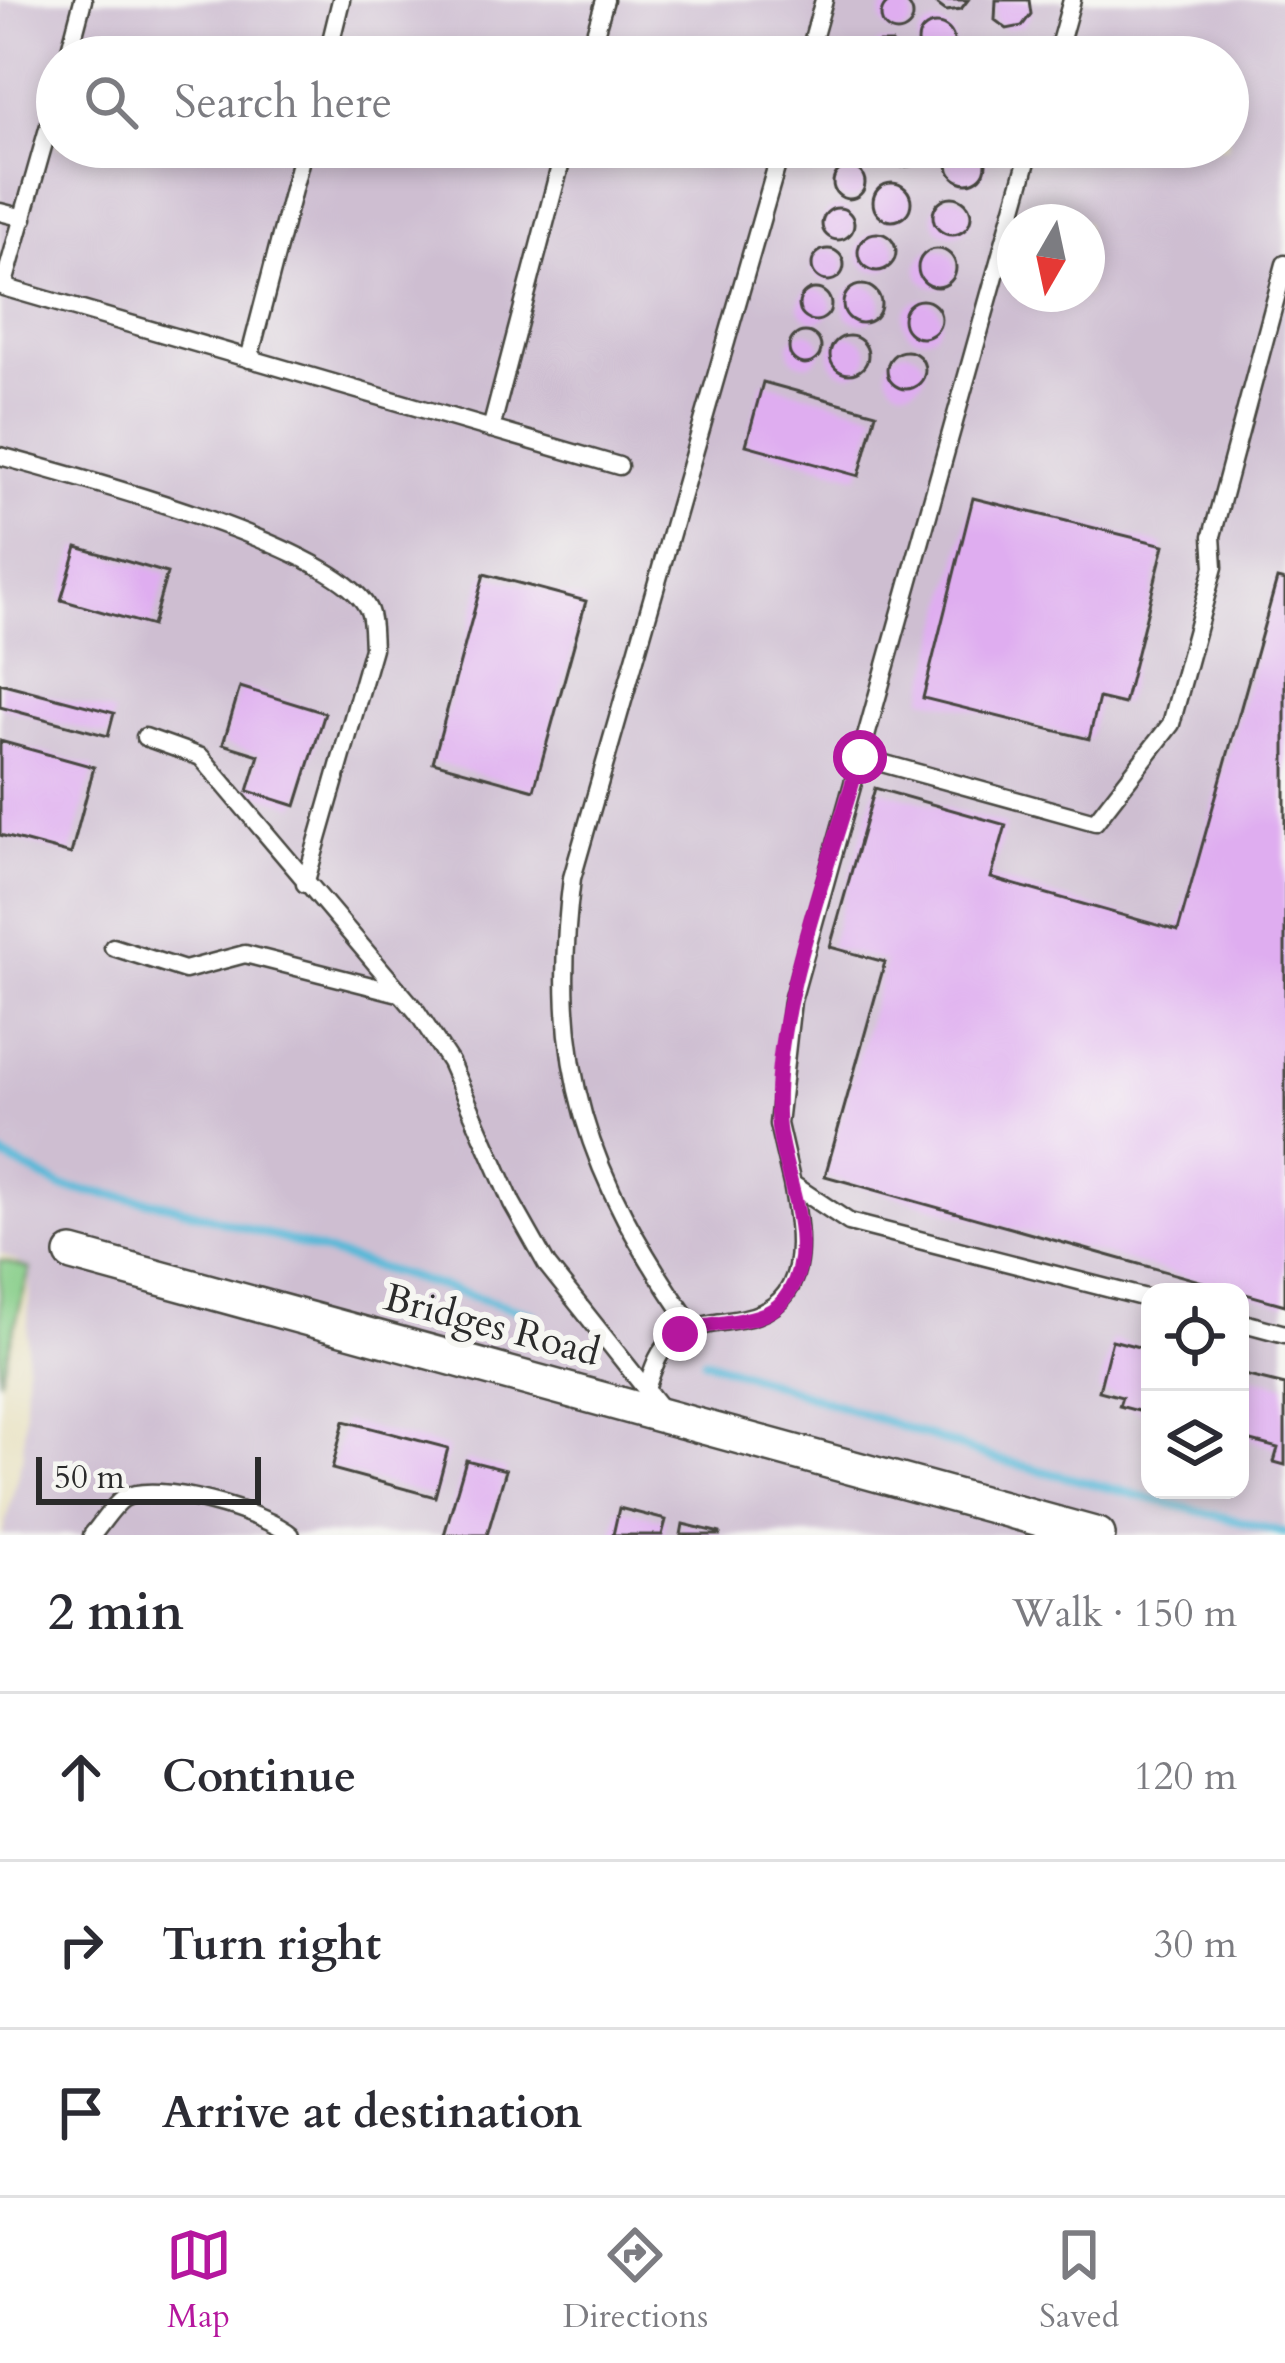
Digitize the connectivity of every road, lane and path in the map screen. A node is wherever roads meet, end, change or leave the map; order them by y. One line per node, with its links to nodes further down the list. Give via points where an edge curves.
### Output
1 (83, 0): 6 (lane)
2 (341, 0): 7 (lane)
3 (605, 0): 8 (lane)
4 (824, 0): 9 (lane)
5 (1072, 0): 10 (lane)
6 (74, 36)
7 (332, 36)
8 (594, 36)
9 (814, 36)
10 (1062, 36)
11 (38, 168): 17 (lane)
12 (299, 168): 19 (lane)
13 (559, 168): 20 (lane)
14 (776, 168): 32 (lane, via 572,878 563,947 572,1085 601,1175)
15 (1024, 168): 24 (lane)
16 (0, 212): 17 (lane)
17 (24, 218): 19 (lane, via 4,287)
18 (1285, 264): 24 (lane, via 1211,536 1214,567 1171,724 1095,822)
19 (250, 359): 20 (lane)
20 (491, 429): 22 (lane)
21 (0, 456): 25 (lane, via 142,495 283,551 335,575 369,610 373,647)
22 (619, 466)
23 (146, 737): 25 (lane, via 201,757)
24 (860, 757): 28 (lane, via 781,1065 778,1124)
25 (305, 884): 27 (lane)
26 (113, 947): 27 (lane, via 185,970 244,954)
27 (400, 993): 34 (lane, via 450,1062 547,1265)
28 (792, 1184): 30 (lane, via 849,1222); 32 (lane, via 799,1256 783,1300 768,1313)
29 (72, 1254): 35 (street, Bridges Road)
30 (1141, 1297)
31 (1249, 1324): 33 (lane)
32 (693, 1327): 34 (lane, via 664,1347)
33 (1285, 1334)
34 (646, 1389): 35 (lane)
35 (668, 1417): 38 (street, Bridges Road)
36 (92, 1535): 37 (lane, via 124,1498 160,1491 274,1521)
37 (291, 1535)
38 (1098, 1535)

